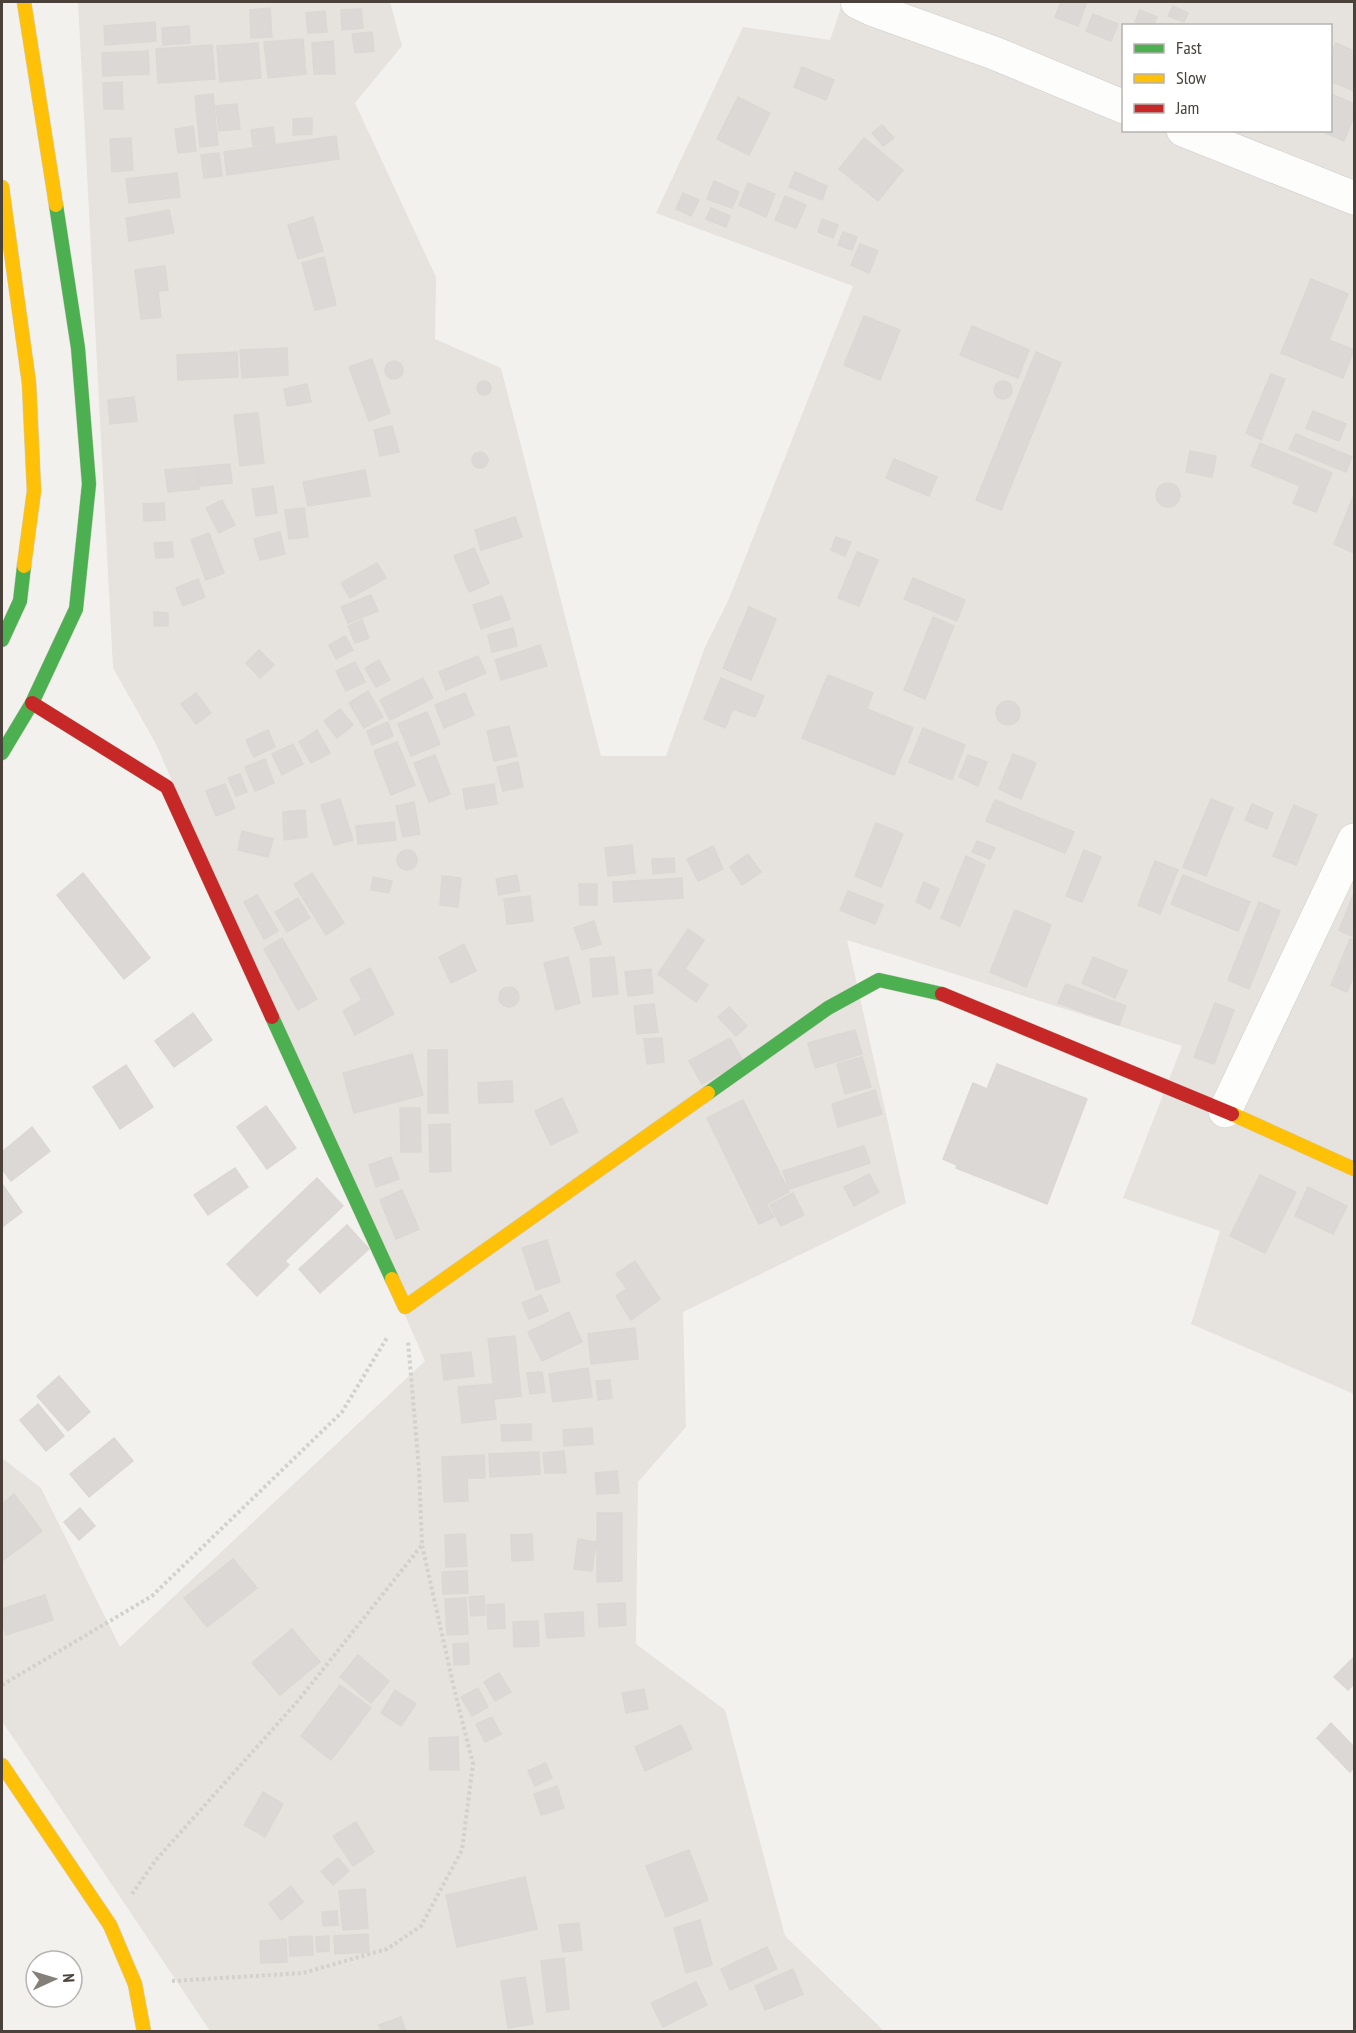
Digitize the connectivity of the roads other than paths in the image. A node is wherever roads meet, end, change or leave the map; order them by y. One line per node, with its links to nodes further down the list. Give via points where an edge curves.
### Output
1 (24, 2): 8 (main road, via 78,348 89,484 76,609)
2 (857, 2): 3 (street, via 994,52)
3 (1122, 106)
4 (1188, 132): 6 (street)
5 (2, 187): 7 (main road, via 29,383 34,491 20,601)
6 (1354, 198)
7 (2, 639)
8 (32, 703): 9 (main road); 11 (main road, via 167,788 405,1307 828,1008 879,980 934,991)
9 (2, 753)
10 (1354, 840): 11 (street)
11 (1225, 1111): 12 (main road)
12 (1354, 1169)
13 (2, 1765): 14 (main road, via 110,1925 135,1984)
14 (144, 2031)

